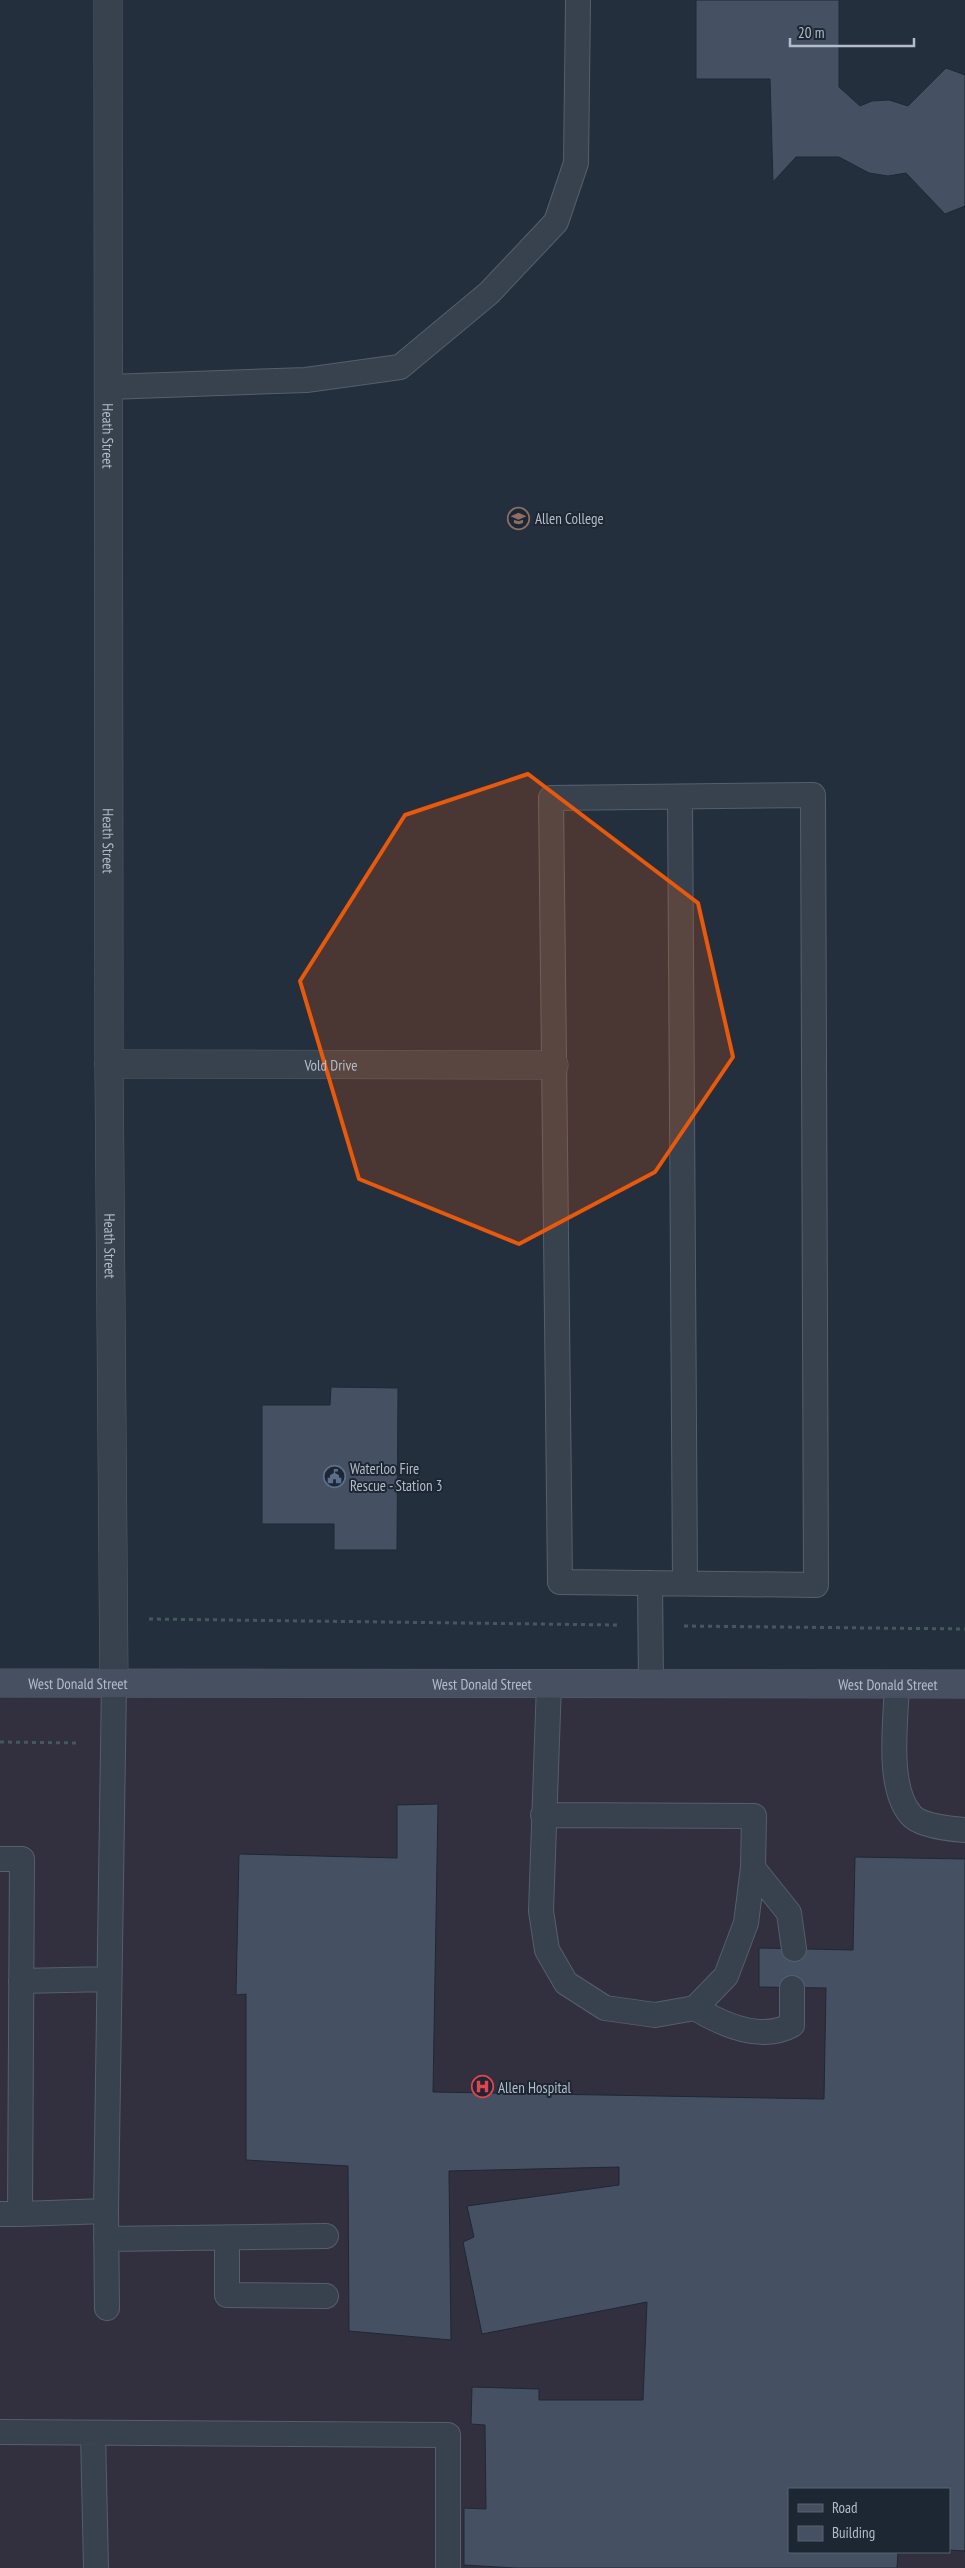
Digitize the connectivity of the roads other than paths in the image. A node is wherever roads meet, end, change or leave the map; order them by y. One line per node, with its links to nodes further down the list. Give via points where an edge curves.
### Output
1 (108, 0): 3 (street, Heath Street)
2 (578, 0): 3 (lane, via 576,163 556,222 489,293 400,367 306,380)
3 (108, 386): 5 (street, Heath Street)
4 (680, 798): 6 (lane, via 551,798); 8 (lane); 8 (lane, via 812,795 816,1585)
5 (109, 1064): 6 (street, Vold Drive); 10 (street, Heath Street)
6 (554, 1065): 7 (lane, via 560,1582)
7 (650, 1583): 8 (lane); 12 (lane)
8 (685, 1583)
9 (0, 1683): 10 (main road, West Donald Street)
10 (114, 1684): 11 (main road, West Donald Street); 20 (lane)
11 (549, 1684): 12 (main road, West Donald Street); 15 (lane)
12 (651, 1684): 13 (main road, West Donald Street)
13 (897, 1684): 14 (main road, West Donald Street); 16 (lane, via 895,1744 898,1790 911,1816 944,1829)
14 (965, 1684)
15 (543, 1814): 18 (lane, via 754,1816); 23 (lane, via 541,1911 547,1950 566,1983 604,2008 655,2015)
16 (965, 1830)
17 (0, 1859): 21 (lane, via 22,1859)
18 (753, 1868): 19 (lane, via 789,1913); 23 (lane, via 746,1923 726,1976)
19 (794, 1949)
20 (109, 1979): 21 (lane); 24 (lane)
21 (21, 1980): 25 (lane)
22 (792, 1988): 23 (lane, via 792,2025 779,2032 744,2030 718,2022)
23 (695, 2008)
24 (106, 2211): 25 (lane); 28 (lane)
25 (10, 2214)
26 (326, 2236): 27 (lane)
27 (226, 2238): 28 (lane); 29 (lane, via 227,2295)
28 (106, 2239): 30 (lane)
29 (326, 2296)
30 (107, 2308)
31 (0, 2432): 32 (lane)
32 (93, 2432): 33 (lane); 34 (lane, via 448,2435)
33 (96, 2568)
34 (448, 2568)

